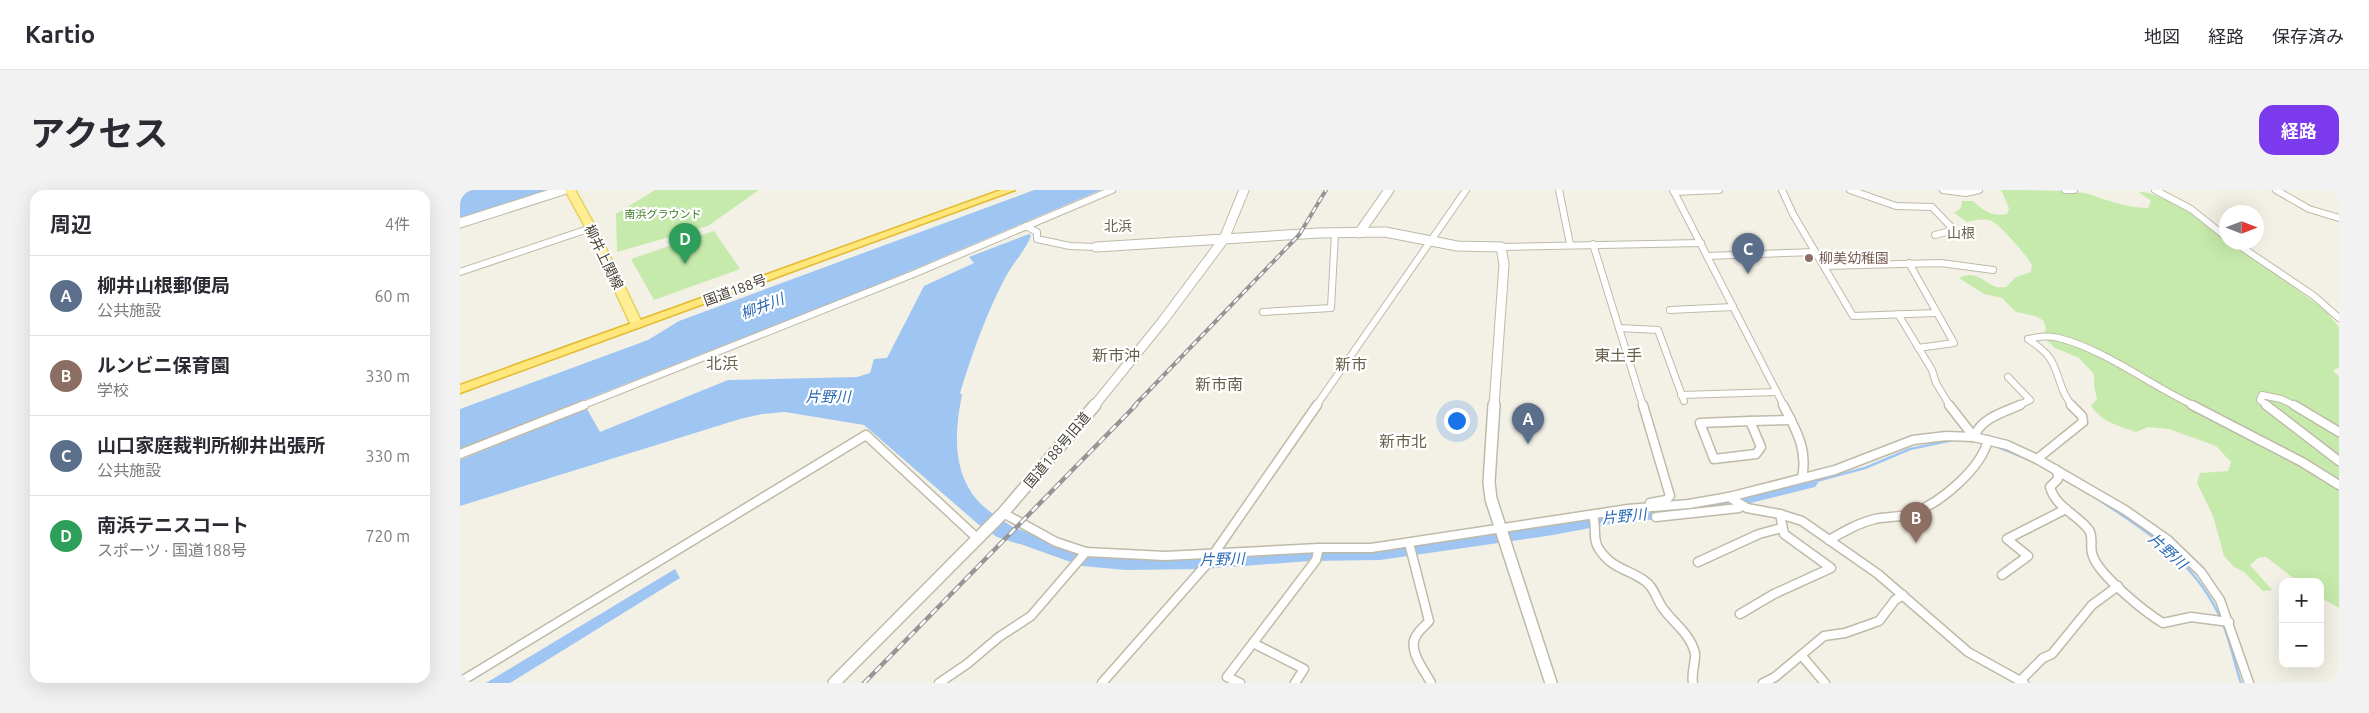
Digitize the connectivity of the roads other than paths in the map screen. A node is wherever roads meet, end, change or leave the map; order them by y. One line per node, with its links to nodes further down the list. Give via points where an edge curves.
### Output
1 (563, 190): 20 (street)
2 (570, 190): 22 (main road, 柳井上関線)
3 (1010, 190): 47 (highway, 国道188号)
4 (1112, 190): 21 (street)
5 (1244, 190): 27 (street, 国道188号旧道)
6 (1389, 190): 25 (street)
7 (1466, 190): 28 (street)
8 (1559, 190): 30 (street)
9 (1719, 190): 18 (street)
10 (1782, 190): 35 (street)
11 (1850, 190): 26 (street, via 1896,206 1932,206 1954,230)
12 (1943, 190): 13 (street, via 1966,193)
13 (1979, 190)
14 (2065, 190): 15 (street)
15 (2074, 190)
16 (2155, 190): 23 (street, via 2191,209)
17 (2276, 190): 19 (street, via 2309,209)
18 (1674, 191): 29 (street)
19 (2339, 218)
20 (460, 223)
21 (1026, 226): 32 (street, via 1037,232 1037,239 1070,246); 58 (street)
22 (591, 228): 40 (street); 47 (main road, 柳井上関線)
23 (2219, 231)
24 (1335, 233): 25 (street); 27 (street); 43 (street, via 1331,308)
25 (1359, 233): 28 (street, via 1398,232)
26 (1935, 235)
27 (1224, 239): 32 (street); 68 (street, 国道188号旧道, via 1162,322)
28 (1431, 240): 33 (street, via 1468,247); 78 (street)
29 (1701, 243): 31 (street); 36 (street)
30 (1570, 244): 31 (street); 33 (street)
31 (1593, 244): 48 (street)
32 (1096, 247)
33 (1501, 247): 72 (street, via 1504,264 1489,482)
34 (2246, 250): 46 (street, via 2314,296)
35 (1816, 252): 36 (street); 38 (street)
36 (1707, 256): 41 (street)
37 (1909, 263): 38 (street); 39 (street); 44 (street)
38 (1824, 266): 45 (street, via 1853,316)
39 (1992, 270)
40 (460, 272)
41 (1733, 307): 42 (street); 52 (street)
42 (1670, 310)
43 (1263, 312)
44 (1936, 313): 45 (street); 49 (street, via 1954,343)
45 (1898, 314): 49 (street)
46 (2339, 318)
47 (637, 325): 51 (highway, 国道188号)
48 (1619, 328): 52 (street, via 1658,330 1682,398); 65 (street, via 1670,496)
49 (1918, 348): 56 (street, via 1953,412)
50 (2008, 377): 56 (street, via 2030,400 1981,424)
51 (460, 389)
52 (1777, 392): 53 (street)
53 (1791, 420): 54 (street); 62 (street, via 1804,452)
54 (1750, 421): 54 (street, via 1700,423 1714,459 1756,454 1762,448)
55 (2339, 432): 60 (street, via 2282,399 2271,394 2262,395 2260,400)
56 (1974, 437): 57 (street); 62 (street, via 1913,440 1843,468)
57 (1988, 442): 59 (street, via 2013,447); 74 (street, via 1960,483 1914,513 1868,521)
58 (460, 454)
59 (2037, 458): 61 (street); 63 (street, via 2083,422 2082,416 2065,398 2054,363 2028,338 2050,336 2097,353)
60 (2339, 461)
61 (2055, 469): 66 (street, via 2058,479 2050,487 2050,492); 84 (street, via 2125,510 2168,540 2201,572 2220,600)
62 (1802, 478): 64 (street)
63 (2339, 485)
64 (1735, 502): 65 (street); 67 (street); 69 (street, via 1739,508)
65 (1636, 508): 70 (street)
66 (2066, 509): 80 (street, via 2007,539 2028,556); 81 (street, via 2088,529 2093,559)
67 (1780, 514): 71 (street); 74 (street, via 1802,521)
68 (1000, 516): 73 (street, 国道188号旧道); 77 (street)
69 (1656, 517)
70 (1594, 520): 72 (street); 96 (street, via 1598,548 1614,566 1651,586 1662,607 1683,630 1694,654)
71 (1781, 528): 79 (street, via 1750,536 1720,554); 83 (street, via 1802,549 1831,568 1774,594)
72 (1501, 529): 75 (street); 95 (street)
73 (979, 537): 87 (street, via 866,435); 89 (street, 国道188号旧道)
74 (1830, 540): 82 (street)
75 (1409, 542): 76 (street); 94 (street, via 1429,621 1414,639 1415,651)
76 (1318, 551): 78 (street); 85 (street)
77 (1085, 553): 78 (street); 90 (street, via 1031,616)
78 (1210, 559): 91 (street)
79 (1698, 562)
80 (2002, 575)
81 (2118, 586): 84 (street, via 2163,623 2191,617); 88 (street, via 2092,605 2052,654 2043,658)
82 (1903, 595): 86 (street, via 1878,621 1845,633 1824,636); 88 (street, via 1968,652)
83 (1740, 614)
84 (2225, 621): 99 (street)
85 (1253, 643): 92 (street, via 1227,677); 93 (street, via 1304,669)
86 (1802, 656): 97 (street); 98 (street)
87 (460, 682)
88 (2022, 682)
89 (834, 683)
90 (938, 683)
91 (1102, 683)
92 (1240, 683)
93 (1295, 683)
94 (1432, 683)
95 (1551, 683)
96 (1693, 683)
97 (1764, 683)
98 (1825, 683)
99 (2249, 683)

